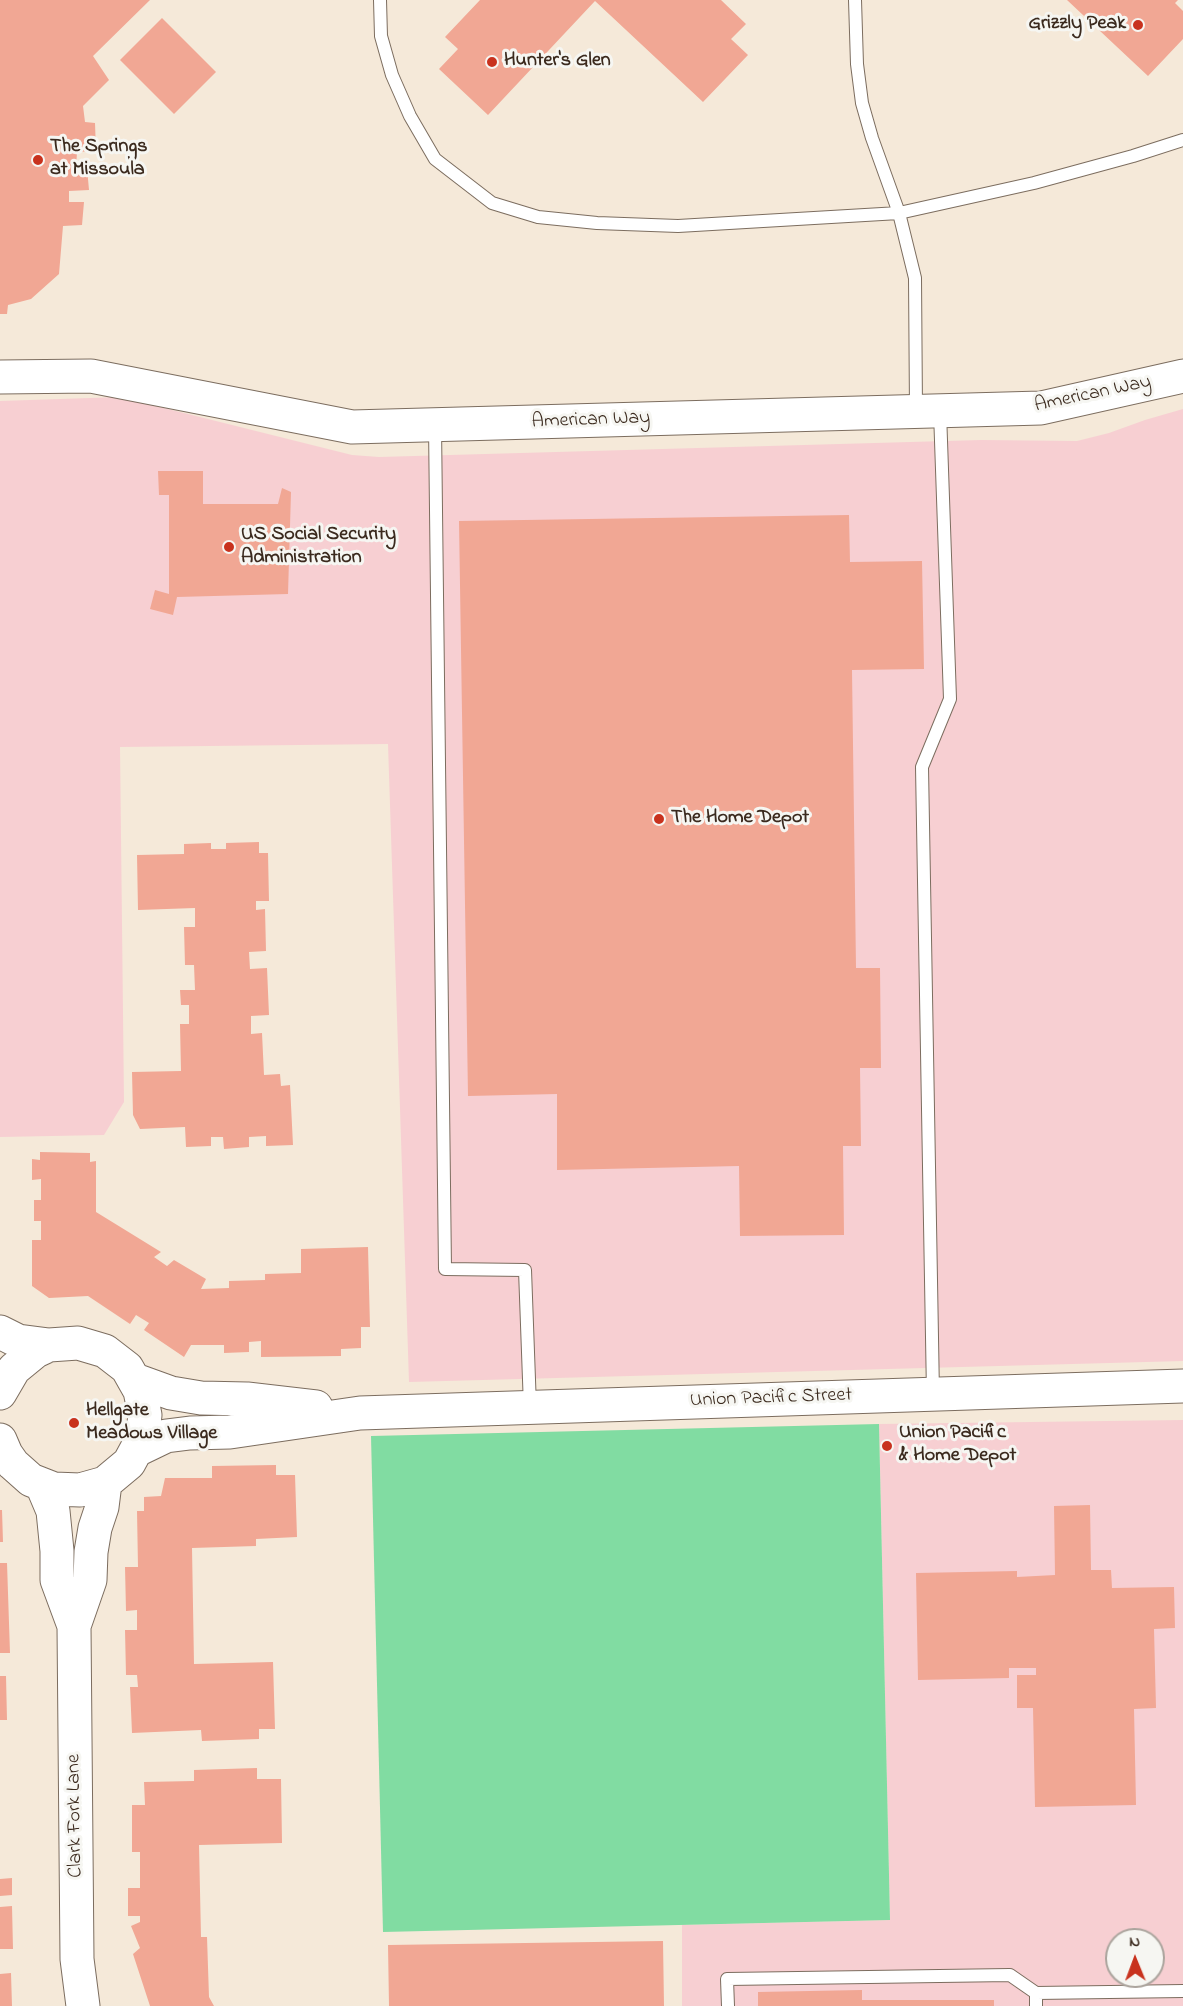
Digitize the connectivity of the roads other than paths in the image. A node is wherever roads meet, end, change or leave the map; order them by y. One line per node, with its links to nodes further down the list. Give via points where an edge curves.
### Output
1 (381, 0): 4 (lane, via 381,36 410,116 435,159 492,203 538,217 678,225)
2 (855, 0): 4 (lane, via 862,103)
3 (1183, 140): 4 (lane, via 1034,183)
4 (899, 213): 7 (lane, via 915,278)
5 (1183, 376): 7 (street, American Way, via 1041,408)
6 (0, 377): 8 (street, American Way, via 92,376 352,427)
7 (928, 411): 8 (street, American Way); 14 (lane, via 950,699 922,767)
8 (435, 425): 15 (lane, via 445,1269 525,1270)
9 (0, 1332): 10 (street, via 18,1341)
10 (49, 1345): 11 (street, via 78,1342 105,1350); 13 (street, via 24,1359)
11 (135, 1380): 16 (street, Union Pacific Street, via 171,1393 201,1398 247,1399); 18 (street, via 145,1415)
12 (1183, 1386): 14 (street, Union Pacific Street)
13 (0, 1393)
14 (933, 1394): 15 (street, Union Pacific Street)
15 (530, 1407): 16 (street, Union Pacific Street)
16 (360, 1413): 18 (street, Union Pacific Street, via 230,1432 166,1436)
17 (0, 1440): 20 (street, via 13,1464)
18 (137, 1450): 19 (street, via 129,1463)
19 (105, 1483): 20 (street, via 80,1490); 21 (street, Clark Fork Lane, via 92,1544 90,1580)
20 (42, 1485): 21 (street, Clark Fork Lane, via 53,1511 57,1580)
21 (74, 1626): 24 (street, Clark Fork Lane, via 77,1959)
22 (1183, 1991): 23 (lane)
23 (1036, 2000): 25 (lane, via 1010,1975 727,1979)
24 (83, 2006)
25 (728, 2006)

